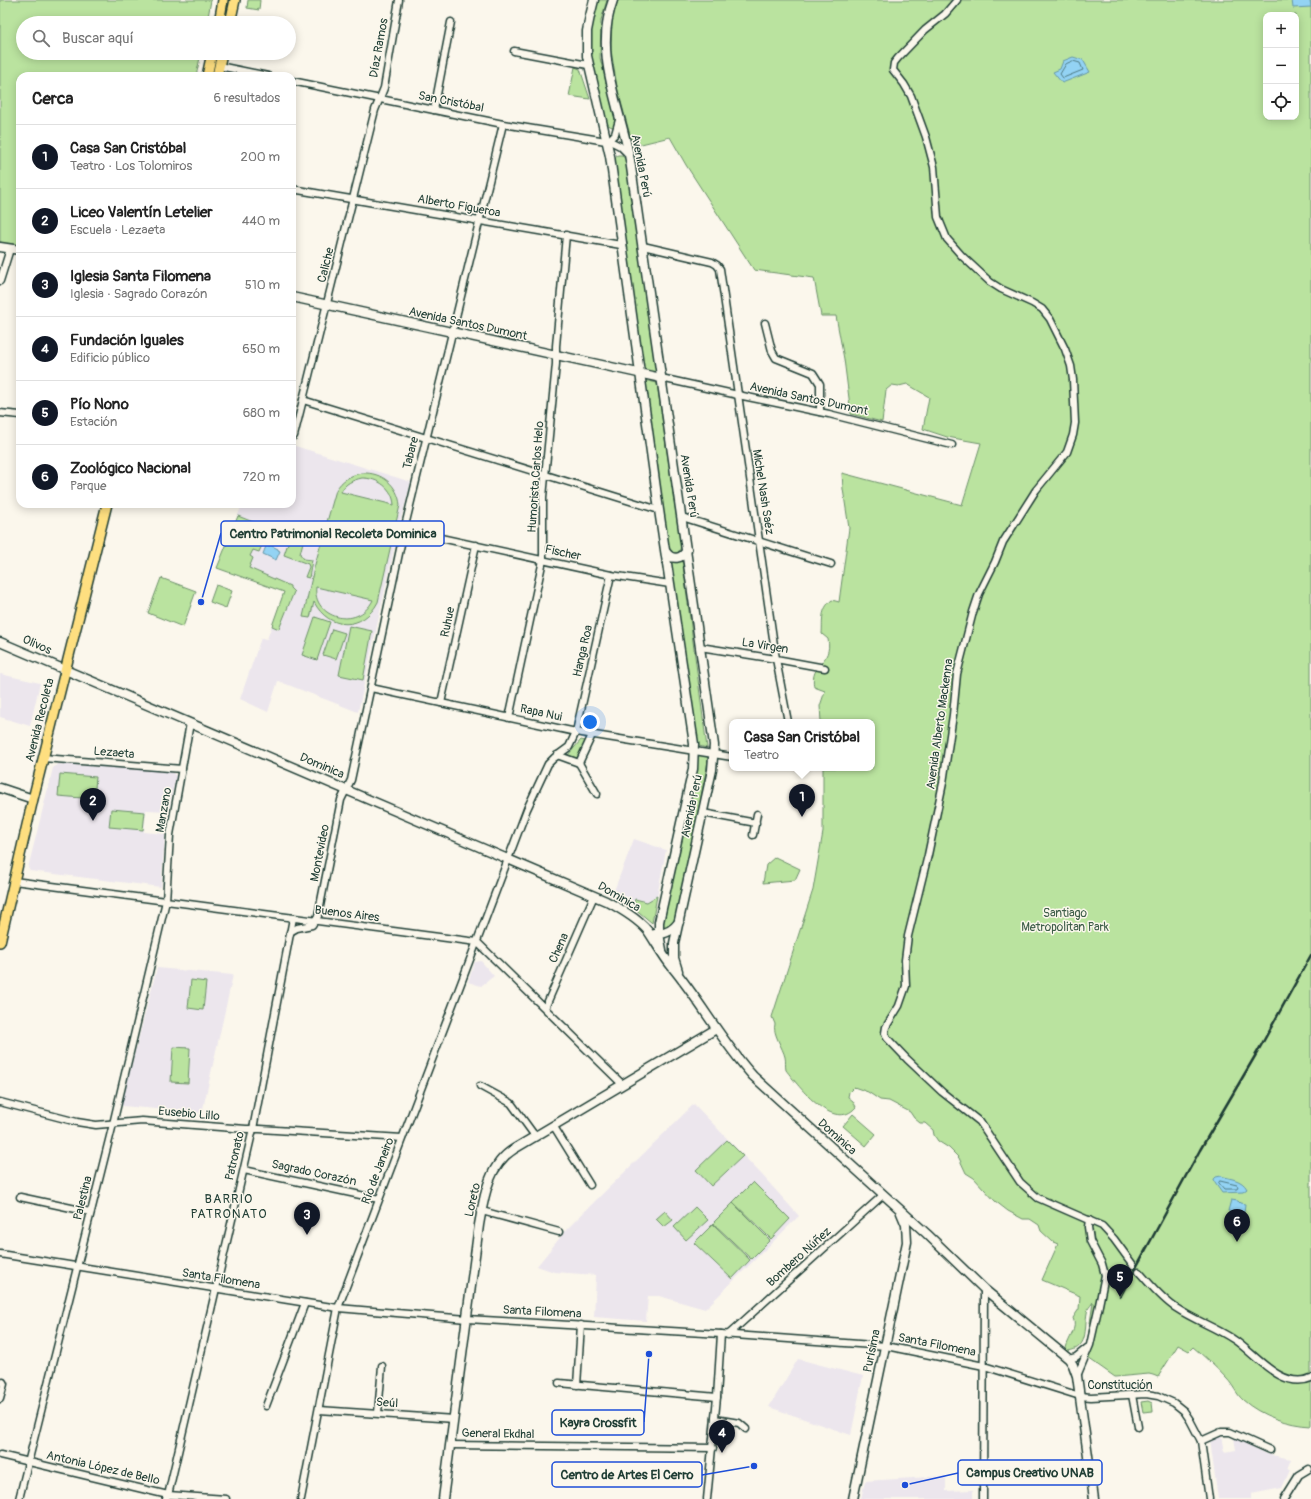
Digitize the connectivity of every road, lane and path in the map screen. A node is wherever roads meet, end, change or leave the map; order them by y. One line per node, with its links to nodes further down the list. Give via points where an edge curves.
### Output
1 (223, 0): 7 (main road)
2 (235, 0): 8 (main road)
3 (399, 0): 20 (street, Díaz Ramos)
4 (594, 0): 14 (main road, Avenida Perú, via 587,31)
5 (613, 0): 22 (main road, Avenida Perú, via 606,23 605,47)
6 (957, 0): 123 (street, Avenida Alberto Mackenna, via 898,58 893,70 911,96 926,137 934,167 936,206 947,239 981,274 1001,289 1042,309 1050,319 1071,366 1075,424 1068,452 1036,490 1003,542 977,600 956,674 943,783 908,936 905,960 906,986 900,1006 886,1027 885,1033 907,1059 942,1092 980,1122 1026,1188 1038,1198)
7 (220, 16)
8 (232, 16)
9 (450, 22): 21 (street)
10 (514, 51): 14 (street)
11 (211, 60): 16 (main road)
12 (213, 60): 15 (main road)
13 (220, 60): 15 (main road)
14 (588, 65): 24 (main road, Avenida Perú)
15 (219, 66): 17 (main road); 18 (street)
16 (208, 72)
17 (218, 72)
18 (248, 72)
19 (296, 82): 20 (street, San Cristóbal)
20 (380, 100): 21 (street, San Cristóbal); 27 (street, Caliche, via 376,106)
21 (434, 110): 23 (street, San Cristóbal)
22 (619, 120): 24 (street, via 615,134); 25 (main road, Avenida Perú)
23 (503, 124): 24 (street, San Cristóbal); 28 (street, Tabare)
24 (607, 142): 25 (street, San Cristóbal, via 617,144); 30 (main road, Avenida Perú)
25 (629, 155): 31 (main road, Avenida Perú)
26 (296, 190): 27 (street, Alberto Figueroa)
27 (354, 200): 28 (street, Alberto Figueroa); 37 (street, Caliche)
28 (479, 221): 29 (street, Alberto Figueroa); 39 (street, Tabare)
29 (566, 236): 30 (street, Alberto Figueroa); 40 (street, Humorista Carlos Helo)
30 (622, 245): 41 (main road, Avenida Perú)
31 (643, 246): 42 (main road, Avenida Perú); 43 (street, Michel Nash Saéz, via 717,265 720,271)
32 (0, 247): 33 (main road)
33 (10, 249): 34 (main road); 35 (street)
34 (16, 250)
35 (0, 281)
36 (296, 299): 37 (main road, Avenida Santos Dumont)
37 (327, 305): 39 (main road, Avenida Santos Dumont); 44 (street, Caliche)
38 (765, 323): 45 (street, via 776,358 813,373 820,384)
39 (452, 332): 40 (main road, Avenida Santos Dumont); 49 (street, Tabare)
40 (556, 355): 41 (main road, Avenida Santos Dumont); 51 (street, Humorista Carlos Helo)
41 (640, 373): 42 (main road, Avenida Santos Dumont); 53 (main road, Avenida Perú)
42 (661, 378): 43 (street, Avenida Santos Dumont); 54 (main road, Avenida Perú)
43 (738, 395): 45 (street, Avenida Santos Dumont); 56 (street, Michel Nash Saéz)
44 (303, 400): 48 (street, Caliche); 49 (street)
45 (820, 412): 50 (street, Avenida Santos Dumont)
46 (0, 413): 47 (street)
47 (16, 414)
48 (296, 428)
49 (426, 438): 51 (street); 55 (street, Tabare)
50 (952, 445)
51 (545, 475): 53 (street); 60 (street, Humorista Carlos Helo)
52 (106, 508): 68 (main road, Avenida Recoleta)
53 (659, 510): 59 (main road, Avenida Perú)
54 (682, 517): 56 (street); 58 (main road, Avenida Perú)
55 (404, 530): 57 (street, Fischer); 69 (street, Tabare)
56 (760, 542): 61 (street); 66 (street, Michel Nash Saéz)
57 (476, 545): 60 (street, Fischer); 70 (street, Ruhue)
58 (687, 550): 59 (main road, via 681,557 676,558 672,558); 65 (main road, Avenida Perú)
59 (666, 552): 63 (main road, Avenida Perú)
60 (543, 560): 62 (street, Fischer); 71 (street, Humorista Carlos Helo)
61 (831, 564)
62 (611, 575): 63 (street, Fischer); 74 (street, Hanga Roa)
63 (670, 584): 76 (main road, Avenida Perú)
64 (0, 642): 68 (main road, Olivos)
65 (700, 647): 66 (street, La Virgen); 77 (main road, Avenida Perú)
66 (776, 659): 67 (street, La Virgen); 72 (street, Michel Nash Saéz)
67 (825, 668)
68 (65, 670): 73 (main road, Dominica); 80 (main road, Avenida Recoleta)
69 (371, 688): 70 (street, Rapa Nui); 84 (street, Tabare, via 351,780)
70 (441, 703): 71 (street, Rapa Nui)
71 (509, 718): 74 (street, Rapa Nui)
72 (787, 719)
73 (190, 723): 82 (street, Manzano); 84 (main road, Dominica)
74 (576, 732): 75 (street, Rapa Nui); 78 (street, via 569,747)
75 (592, 735): 76 (street, Rapa Nui); 81 (street)
76 (694, 751): 77 (street, Rapa Nui); 100 (main road, Avenida Perú, via 693,769 659,922)
77 (714, 754): 79 (street, Rapa Nui); 87 (main road, Avenida Perú)
78 (558, 755): 81 (street); 91 (street, via 546,768)
79 (729, 756)
80 (43, 758): 82 (street, Lezaeta); 86 (main road, Avenida Recoleta)
81 (579, 763): 85 (street)
82 (182, 769): 94 (street, Manzano, via 170,835)
83 (0, 788): 86 (main road)
84 (346, 789): 91 (main road, Dominica); 96 (street, Montevideo, via 341,800)
85 (597, 794)
86 (33, 799): 92 (main road, Avenida Recoleta)
87 (703, 813): 89 (street); 97 (main road, Avenida Perú)
88 (757, 814): 89 (street)
89 (756, 823): 90 (street)
90 (753, 835)
91 (509, 859): 93 (main road, Dominica); 102 (street, Río de Janeiro)
92 (14, 881): 94 (street, Buenos Aires); 101 (main road, Avenida Recoleta)
93 (594, 896): 98 (main road, Dominica, via 623,910); 105 (street, Chena)
94 (166, 901): 95 (street, Buenos Aires); 110 (street, Palestina)
95 (293, 918): 96 (street, Buenos Aires); 99 (street, Patronato)
96 (316, 921): 99 (street, via 312,925); 102 (street, Buenos Aires)
97 (680, 921): 100 (main road, via 670,931); 104 (main road, Avenida Perú, via 674,949 675,963)
98 (647, 930): 100 (main road); 103 (main road, Dominica)
99 (290, 932): 112 (street, Patronato)
100 (659, 934): 103 (main road, Avenida Perú)
101 (0, 942)
102 (477, 942): 105 (street); 114 (street, Río de Janeiro)
103 (664, 954): 104 (main road, Dominica)
104 (680, 976): 106 (main road, Dominica)
105 (545, 1008): 107 (street)
106 (716, 1029): 107 (main road, Loreto); 117 (main road, Dominica, via 757,1080)
107 (622, 1084): 111 (main road, Loreto)
108 (480, 1086): 113 (street, via 511,1103)
109 (0, 1102): 110 (street, Eusebio Lillo, via 77,1122)
110 (113, 1124): 112 (street, Eusebio Lillo, via 142,1121); 122 (street, Palestina)
111 (553, 1125): 113 (main road, Loreto); 116 (street)
112 (253, 1129): 114 (street, Eusebio Lillo); 115 (street, Patronato)
113 (535, 1136): 121 (main road, Loreto, via 509,1152 500,1161 488,1184)
114 (402, 1138): 119 (street, Río de Janeiro)
115 (244, 1170): 119 (street, Sagrado Corazón); 131 (street, Patronato)
116 (590, 1186)
117 (883, 1195): 120 (main road, Dominica); 138 (street, Bombero Núñez)
118 (20, 1197): 122 (street)
119 (379, 1199): 134 (street, Río de Janeiro)
120 (899, 1209): 125 (main road, Dominica); 126 (main road, Purísima, via 906,1225)
121 (482, 1211): 124 (street); 135 (main road, Loreto)
122 (90, 1212): 129 (street, Palestina)
123 (1089, 1220): 128 (street, via 1102,1226); 139 (street, via 1090,1241 1102,1264 1104,1276)
124 (559, 1232)
125 (927, 1234): 126 (main road, via 915,1233); 132 (main road, Dominica)
126 (908, 1242): 140 (main road, Purísima)
127 (0, 1254): 129 (street, Santa Filomena)
128 (1133, 1265)
129 (77, 1267): 131 (street, Santa Filomena); 165 (street, Palestina)
130 (1139, 1272): 145 (street, via 1176,1308 1234,1339 1277,1374 1291,1380)
131 (215, 1289): 133 (street, Santa Filomena); 167 (street, Patronato)
132 (984, 1289): 141 (main road, Dominica); 143 (street)
133 (305, 1303): 134 (street, Santa Filomena); 153 (street)
134 (338, 1308): 135 (street, Santa Filomena); 154 (street, Río de Janeiro)
135 (467, 1319): 136 (street, Santa Filomena); 156 (main road, Loreto)
136 (581, 1325): 137 (street, Santa Filomena); 148 (street)
137 (721, 1334): 138 (street, Santa Filomena); 151 (street)
138 (728, 1335): 140 (street, Santa Filomena)
139 (1090, 1345): 141 (street, via 1076,1357); 144 (street)
140 (886, 1346): 143 (street, Santa Filomena); 173 (main road, Purísima)
141 (1069, 1359): 144 (main road)
142 (382, 1366): 155 (street)
143 (984, 1366): 150 (street, Santa Filomena); 174 (street)
144 (1077, 1376): 150 (main road)
145 (1311, 1378)
146 (0, 1382): 152 (street, via 4,1384)
147 (559, 1383): 148 (street)
148 (578, 1385): 151 (street)
149 (1132, 1395): 150 (street, Constitución); 158 (street); 160 (street, Constitución, via 1152,1395 1174,1403 1184,1411)
150 (1080, 1396): 175 (main road)
151 (717, 1397): 157 (street)
152 (0, 1399)
153 (266, 1406)
154 (318, 1410): 155 (street, Seúl); 170 (street, Río de Janeiro)
155 (378, 1414): 156 (street, Seúl)
156 (454, 1419): 161 (main road, Loreto)
157 (715, 1419): 159 (street, via 739,1423); 162 (street)
158 (1138, 1427)
159 (746, 1429)
160 (1200, 1441): 163 (street, via 1221,1432 1230,1432); 176 (street, Constitución)
161 (450, 1445): 162 (street, General Ekdhal); 171 (main road, Loreto)
162 (713, 1448): 172 (street)
163 (1270, 1450)
164 (0, 1455): 165 (street, Antonia López de Bello)
165 (28, 1462): 167 (street, Antonia López de Bello); 168 (street, Palestina)
166 (1309, 1469): 177 (street, via 1299,1475)
167 (167, 1497): 169 (street, Antonia López de Bello)
168 (18, 1499)
169 (226, 1499)
170 (301, 1499)
171 (443, 1499)
172 (708, 1499)
173 (853, 1499)
174 (983, 1499)
175 (1094, 1499)
176 (1209, 1499)
177 (1284, 1499)

